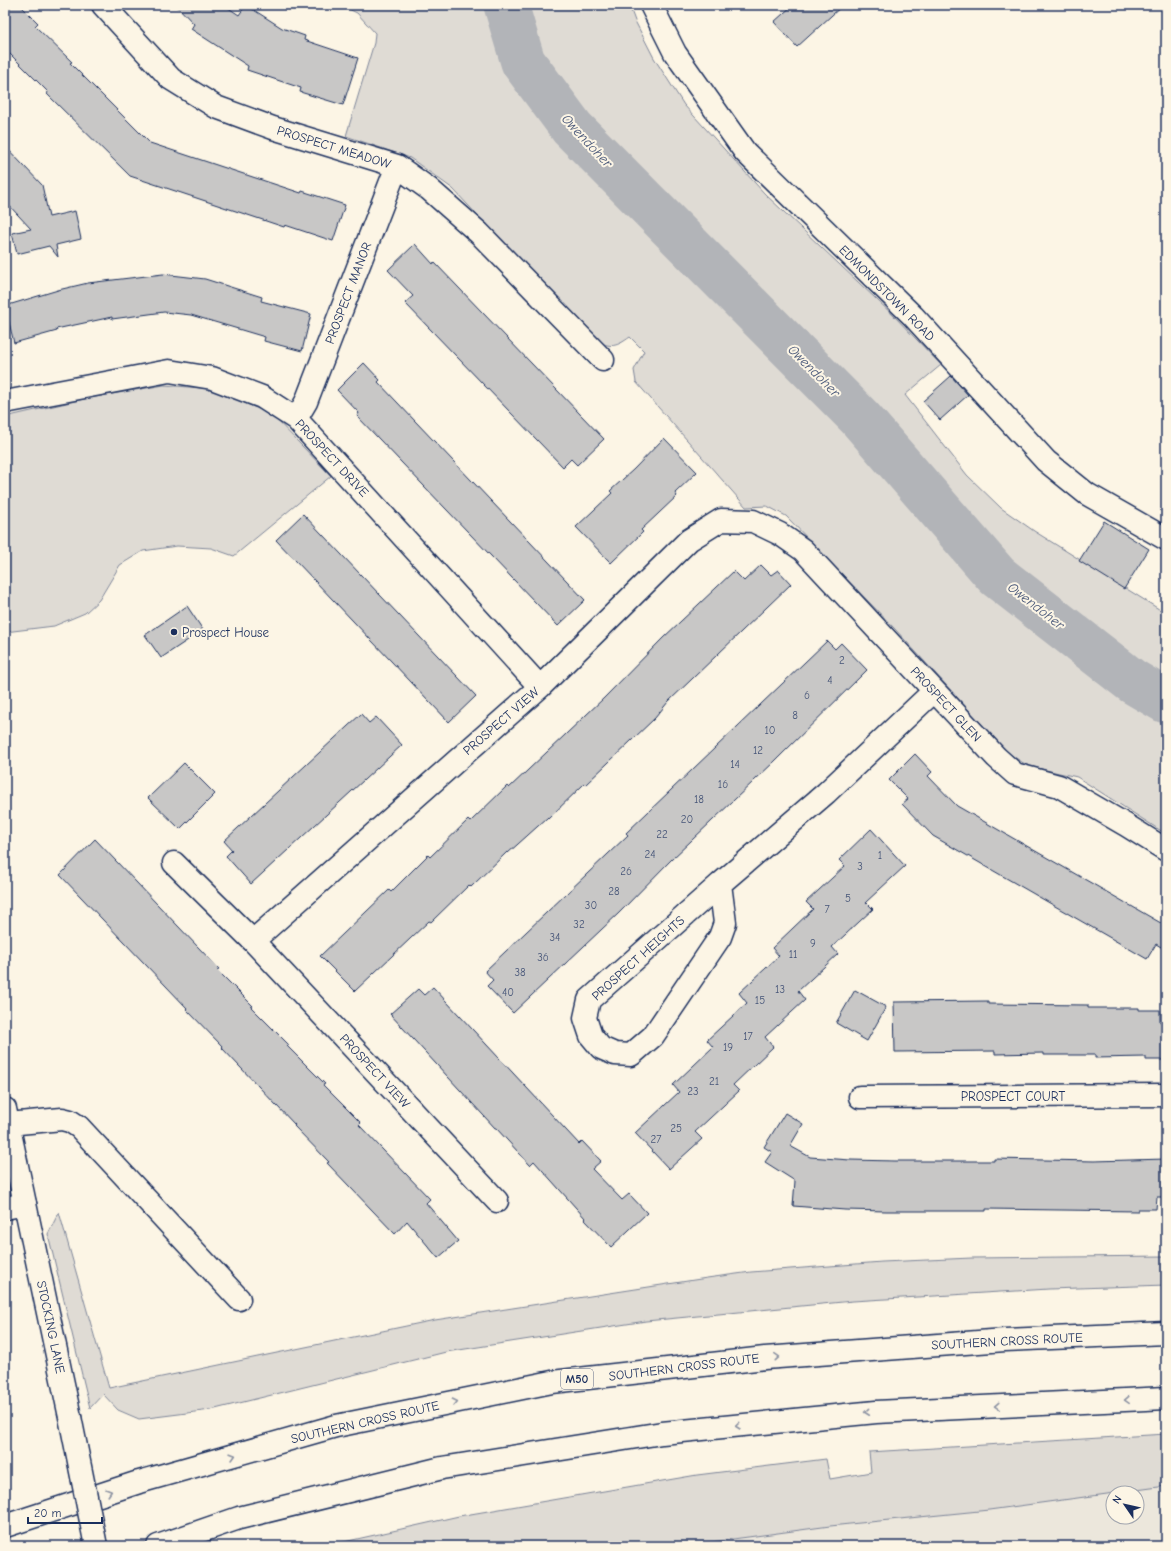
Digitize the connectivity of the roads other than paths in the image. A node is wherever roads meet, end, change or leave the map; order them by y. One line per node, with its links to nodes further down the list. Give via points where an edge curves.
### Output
1 (103, 5): 3 (main road, PROSPECT MEADOW, via 171,79 216,107 273,128)
2 (651, 5): 8 (main road, EDMONDSTOWN ROAD, via 675,53 745,152 913,316 1046,461 1087,494)
3 (397, 166): 4 (main road, PROSPECT MEADOW, via 479,233); 6 (main road, PROSPECT MANOR, via 306,402)
4 (603, 360)
5 (5, 402): 6 (main road, PROSPECT DRIVE, via 169,371 212,378 262,397)
6 (296, 419): 9 (main road, PROSPECT DRIVE)
7 (753, 521): 9 (main road, PROSPECT VIEW, via 721,520 689,540); 10 (main road, PROSPECT GLEN, via 780,534 803,550)
8 (1166, 539)
9 (540, 687): 14 (main road, PROSPECT VIEW)
10 (934, 691): 11 (main road, PROSPECT GLEN, via 1015,774 1059,786); 13 (main road, PROSPECT HEIGHTS, via 826,793)
11 (1166, 850)
12 (174, 862): 14 (main road, PROSPECT VIEW)
13 (720, 884): 13 (main road, PROSPECT HEIGHTS, via 725,923 720,937 653,1036 631,1054 615,1054 601,1048 591,1036 585,1018 589,1000)
14 (253, 941): 18 (main road, PROSPECT VIEW)
15 (1166, 1095): 16 (main road, PROSPECT COURT)
16 (860, 1097)
17 (6, 1116): 19 (main road, STOCKING LANE); 20 (main road, via 62,1119 79,1127)
18 (497, 1201)
19 (15, 1206): 24 (main road, STOCKING LANE, bridge, via 70,1417)
20 (239, 1299)
21 (1166, 1333): 23 (main road, SOUTHERN CROSS ROUTE / M50, one-way to 21, via 139,1482 336,1426 552,1382 765,1358 1005,1340)
22 (1166, 1398): 25 (main road, one-way to 25, via 876,1412 662,1433 442,1468 239,1518)
23 (5, 1526)
24 (96, 1546)
25 (158, 1546)

